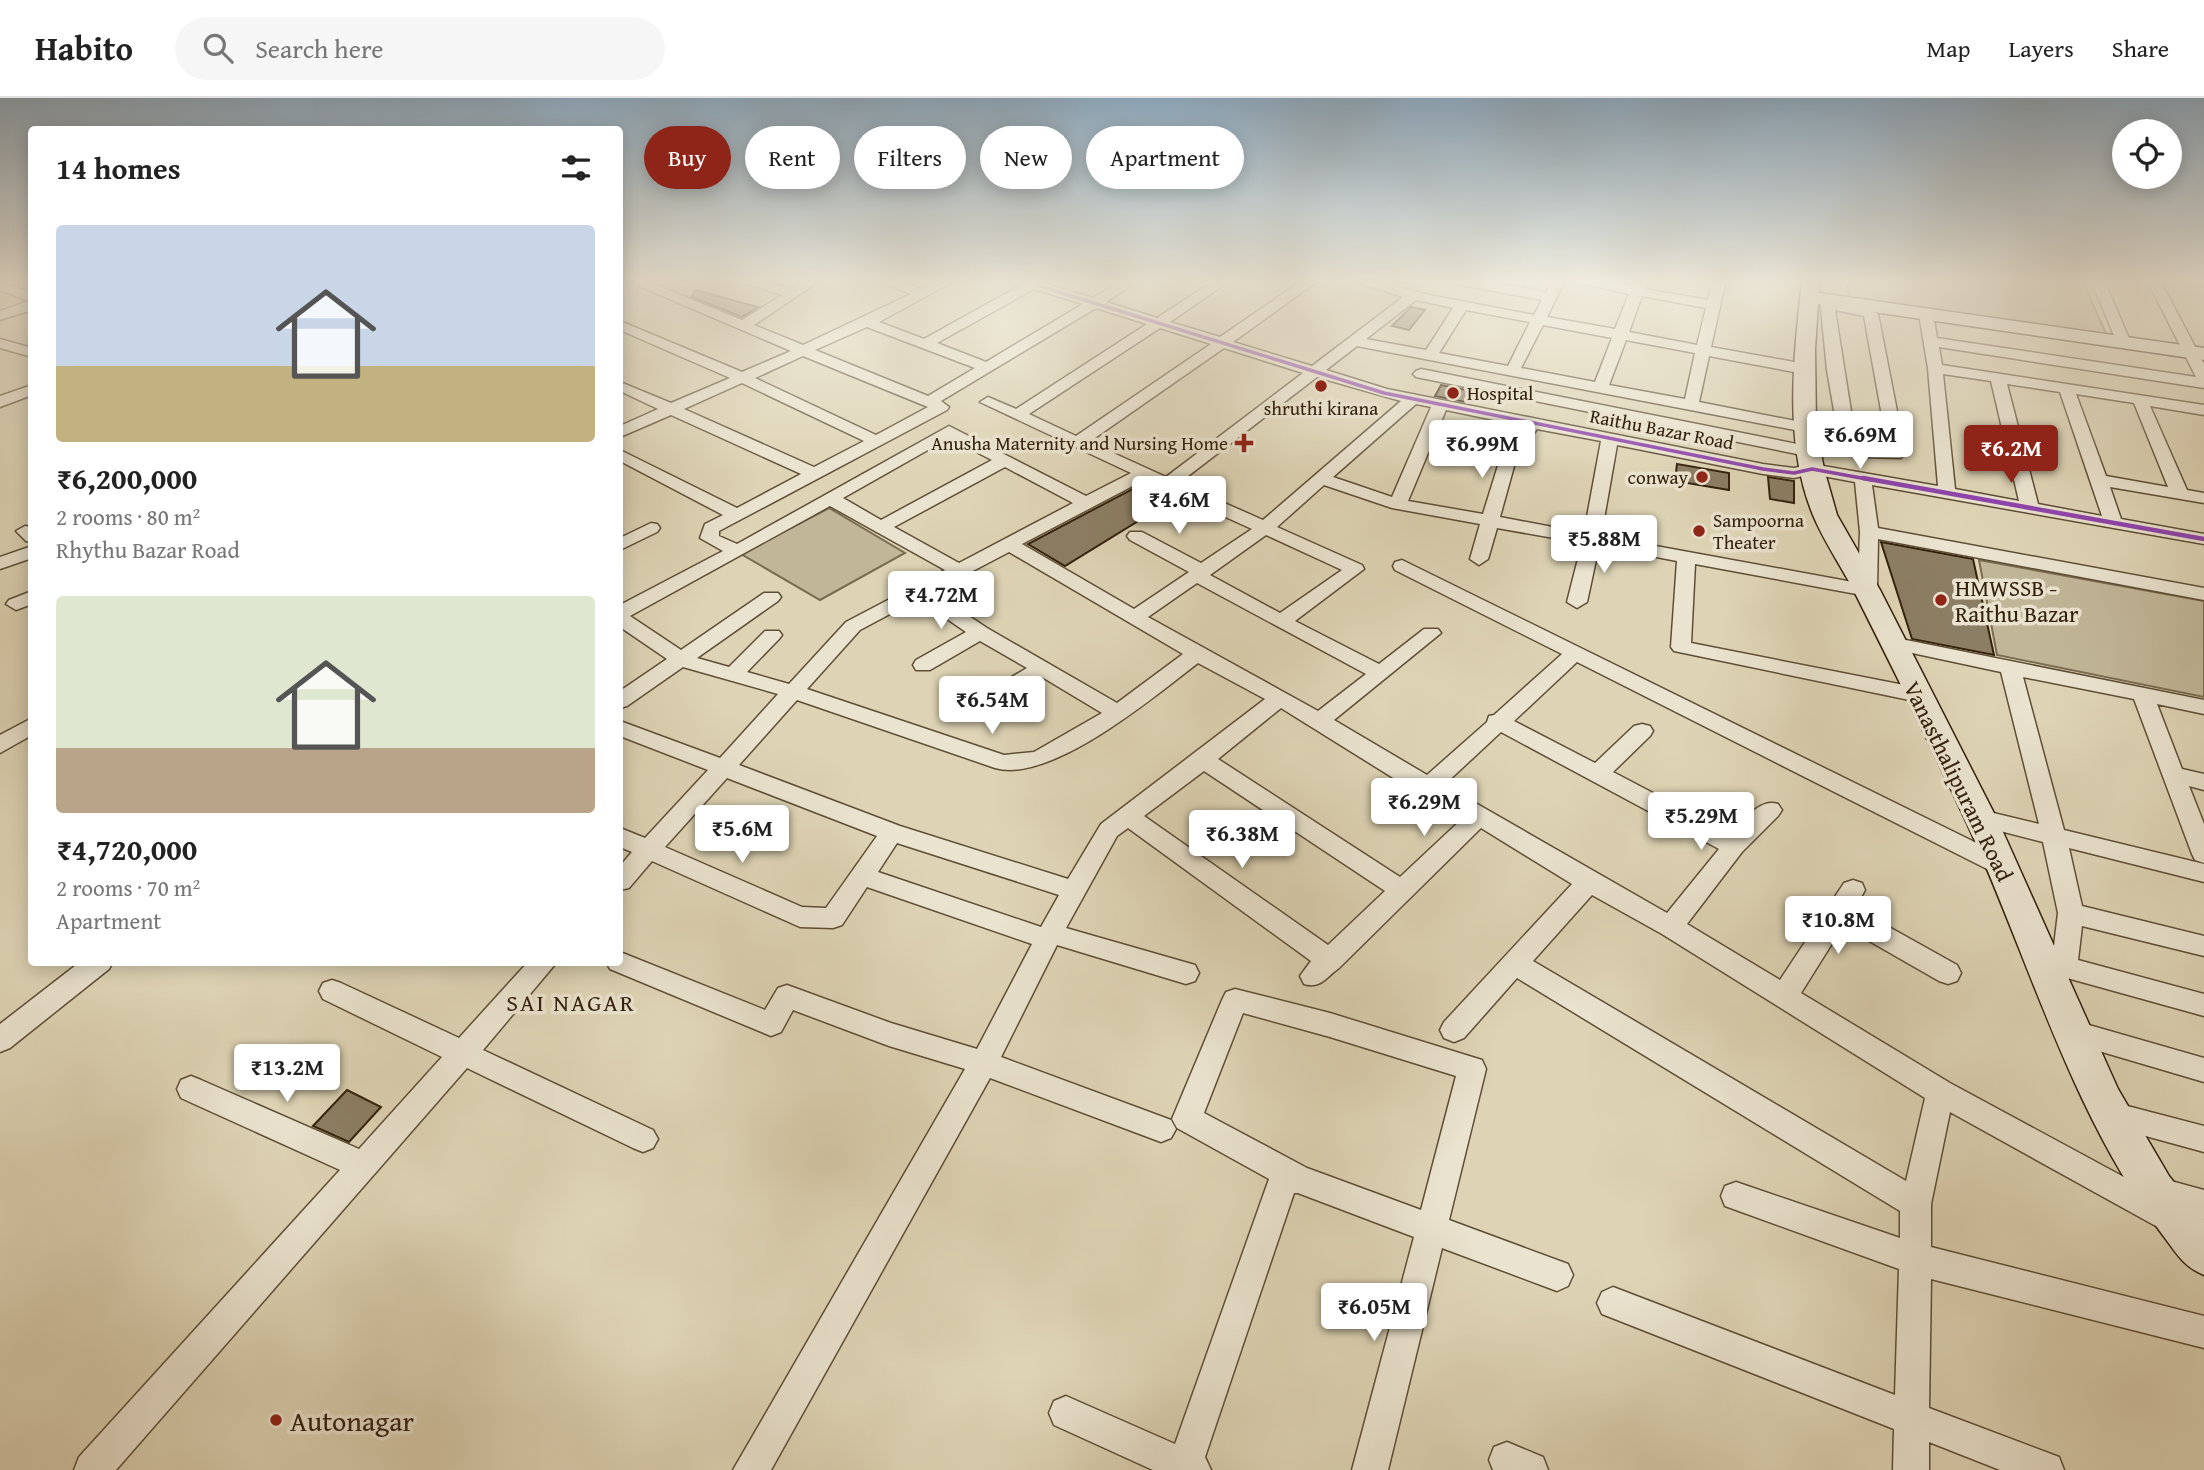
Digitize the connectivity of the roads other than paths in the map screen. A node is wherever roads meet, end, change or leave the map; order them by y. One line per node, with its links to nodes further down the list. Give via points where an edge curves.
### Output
1 (3, 344): 25 (street)
2 (664, 344): 35 (street)
3 (792, 344): 23 (street)
4 (816, 344): 23 (street)
5 (930, 344): 29 (street)
6 (1025, 344): 29 (street)
7 (1128, 344): 52 (street)
8 (1219, 344): 22 (street, Raithu Bazar Road)
9 (1352, 344): 33 (street)
10 (1373, 344): 27 (street)
11 (1437, 344): 27 (street)
12 (1526, 344): 32 (street)
13 (1618, 344): 40 (street)
14 (1675, 344): 24 (street)
15 (1703, 344): 24 (street)
16 (1809, 344): 31 (street, Vanasthalipuram Road)
17 (1829, 344): 18 (street, via 1848,445 1859,452 1895,454)
18 (1877, 344)
19 (1932, 344): 30 (street)
20 (1946, 344): 37 (street)
21 (2131, 344): 26 (street)
22 (1222, 345): 33 (street, Raithu Bazar Road); 58 (street)
23 (805, 349): 35 (street); 46 (street)
24 (1702, 349): 31 (street); 49 (street)
25 (28, 353)
26 (2197, 353): 37 (street)
27 (1431, 354): 28 (street)
28 (1469, 361): 32 (street); 38 (street)
29 (986, 367): 46 (street)
30 (1935, 368): 36 (street); 71 (street)
31 (1805, 369): 54 (street, Vanasthalipuram Road)
32 (1514, 370): 40 (street)
33 (1314, 373): 43 (street, Raithu Bazar Road); 70 (street)
34 (1421, 374): 38 (street)
35 (739, 376): 50 (street); 56 (street)
36 (1998, 378): 41 (street); 77 (street)
37 (2204, 381)
38 (1457, 382): 63 (street)
39 (623, 387): 50 (street)
40 (1601, 387): 49 (street)
41 (2066, 388): 44 (street); 69 (street)
42 (28, 391): 45 (street)
43 (1413, 399): 48 (street, Raithu Bazar Road); 68 (street)
44 (2140, 400): 51 (street); 72 (street)
45 (0, 402)
46 (929, 402): 56 (street, via 941,407)
47 (988, 402): 52 (street)
48 (1440, 405): 53 (street, Raithu Bazar Road); 76 (street)
49 (1691, 405): 54 (street)
50 (669, 409): 55 (street); 66 (street)
51 (2204, 410)
52 (1017, 415): 58 (street)
53 (1533, 424): 57 (street, Raithu Bazar Road); 79 (street, via 1508,459)
54 (1805, 427): 63 (street, Vanasthalipuram Road)
55 (623, 431)
56 (883, 438): 59 (street); 60 (street)
57 (1610, 439): 63 (street, Raithu Bazar Road, via 1763,469 1794,472); 86 (street)
58 (1078, 442): 65 (street)
59 (921, 446): 62 (street, via 949,430); 64 (street)
60 (851, 454): 64 (street); 66 (street)
61 (623, 457): 78 (street)
62 (1005, 460): 75 (street); 82 (street)
63 (1809, 460): 67 (street); 98 (street, Vanasthalipuram Road, via 1825,515)
64 (883, 467): 74 (street)
65 (1144, 473): 70 (street); 75 (street)
66 (815, 474): 78 (street)
67 (1863, 478): 71 (street); 84 (street)
68 (1323, 479): 76 (street); 83 (street)
69 (2098, 480): 72 (street); 80 (street)
70 (1168, 483): 83 (street)
71 (1947, 493): 77 (street)
72 (2180, 494): 73 (street)
73 (2204, 498)
74 (831, 499): 82 (street); 90 (street)
75 (1086, 503): 89 (street)
76 (1398, 504): 79 (street)
77 (2030, 508): 80 (street)
78 (737, 515): 90 (street, via 711,528 709,538)
79 (1491, 519): 86 (street); 93 (street)
80 (2114, 523): 87 (street)
81 (651, 528): 88 (street)
82 (880, 528): 96 (street)
83 (1265, 528): 97 (street); 106 (street, via 1355,569)
84 (1869, 531): 98 (street); 100 (street)
85 (1136, 536): 97 (street)
86 (1592, 538): 92 (street); 102 (street)
87 (2204, 539)
88 (623, 543)
89 (1009, 544): 96 (street); 104 (street)
90 (738, 551): 103 (street)
91 (28, 552): 94 (street)
92 (1686, 557): 98 (street); 121 (street, via 1681,654)
93 (1479, 559)
94 (0, 563)
95 (1402, 566): 111 (street)
96 (958, 570): 99 (street)
97 (1200, 573): 104 (street); 106 (street)
98 (1867, 590): 110 (street, Vanasthalipuram Road)
99 (919, 591): 107 (street); 119 (street, via 853,626)
100 (2204, 594)
101 (771, 597): 113 (street)
102 (1577, 602)
103 (623, 611)
104 (1135, 617): 112 (street)
105 (623, 620): 113 (street)
106 (1281, 622): 117 (street)
107 (980, 632): 114 (street); 116 (street)
108 (1431, 633): 117 (street)
109 (772, 635): 118 (street)
110 (1891, 643): 115 (street); 121 (street, Vanasthalipuram Road)
111 (1575, 653): 127 (street); 149 (street)
112 (1197, 654): 122 (street); 126 (street)
113 (682, 660): 118 (street); 123 (street)
114 (923, 665)
115 (2010, 668): 120 (street); 144 (street)
116 (1041, 669): 125 (street); 126 (street)
117 (1379, 672): 128 (street)
118 (732, 675): 119 (street)
119 (794, 692): 126 (street, via 1003,763 1041,758); 134 (street)
120 (2142, 694): 124 (street); 136 (street)
121 (1919, 695): 142 (street, Vanasthalipuram Road)
122 (1280, 698): 128 (street); 133 (street)
123 (623, 699)
124 (2204, 707)
125 (973, 710)
126 (1118, 713)
127 (1497, 721): 135 (street); 138 (street)
128 (1318, 722): 138 (street)
129 (28, 727): 132 (street)
130 (623, 728): 134 (street)
131 (1642, 731): 135 (street)
132 (0, 744)
133 (1203, 760): 140 (street); 155 (street)
134 (724, 769): 143 (street); 147 (street)
135 (1598, 774): 146 (street)
136 (2175, 775): 137 (street); 148 (street)
137 (2204, 782)
138 (1427, 788): 141 (street)
139 (1770, 810): 146 (street)
140 (1128, 816): 154 (street, via 1109,830); 155 (street, via 1322,968)
141 (1478, 817): 153 (street); 155 (street)
142 (1980, 818): 144 (street); 149 (street, Vanasthalipuram Road)
143 (892, 832): 151 (street); 154 (street)
144 (2054, 836): 150 (street); 156 (street)
145 (623, 838): 147 (street)
146 (1734, 846): 157 (street)
147 (650, 848): 151 (street, via 800,916 833,918); 152 (street)
148 (2204, 854)
149 (2002, 866): 162 (street, Vanasthalipuram Road)
150 (2204, 873)
151 (863, 876): 158 (street)
152 (623, 878)
153 (1589, 882): 157 (street); 160 (street)
154 (1075, 891): 158 (street)
155 (1403, 891)
156 (2070, 913): 159 (street); 162 (street)
157 (1671, 927): 168 (street)
158 (1049, 936): 165 (street); 174 (street)
159 (2204, 946)
160 (1514, 963): 170 (street); 185 (street)
161 (623, 964): 174 (street, via 771,1024 787,996)
162 (2054, 965): 169 (street); 171 (street, Vanasthalipuram Road)
163 (95, 966): 172 (street)
164 (540, 966): 173 (street)
165 (1186, 973)
166 (1948, 973): 168 (street, via 1846,900)
167 (332, 991): 173 (street)
168 (1784, 996): 177 (street)
169 (2204, 1005)
170 (1454, 1030)
171 (2075, 1033): 175 (street); 178 (street, Vanasthalipuram Road)
172 (0, 1040)
173 (462, 1053): 180 (street); 182 (street)
174 (984, 1063): 179 (street); 197 (street)
175 (2204, 1070)
176 (191, 1089): 182 (street)
177 (1940, 1092): 185 (street); 186 (street)
178 (2112, 1115): 181 (street); 186 (street, Vanasthalipuram Road, via 2154,1190)
179 (1161, 1129)
180 (643, 1139)
181 (2204, 1139)
182 (362, 1165): 196 (street)
183 (1298, 1179): 187 (street); 187 (street, via 1187,1119 1235,1000 1472,1069); 195 (street, via 1288,1179 1282,1185)
184 (1736, 1196): 189 (street)
185 (1916, 1204): 189 (street)
186 (2190, 1213): 188 (street, Vanasthalipuram Road)
187 (1431, 1229): 190 (street); 198 (street)
188 (2204, 1254)
189 (1915, 1259): 192 (street); 194 (street)
190 (1557, 1275)
191 (1613, 1303): 194 (street)
192 (2204, 1332)
193 (1066, 1413): 195 (street)
194 (1912, 1420): 199 (street); 200 (street)
195 (1186, 1469)
196 (92, 1470)
197 (751, 1470)
198 (1370, 1470)
199 (1911, 1470)
200 (2046, 1470)

